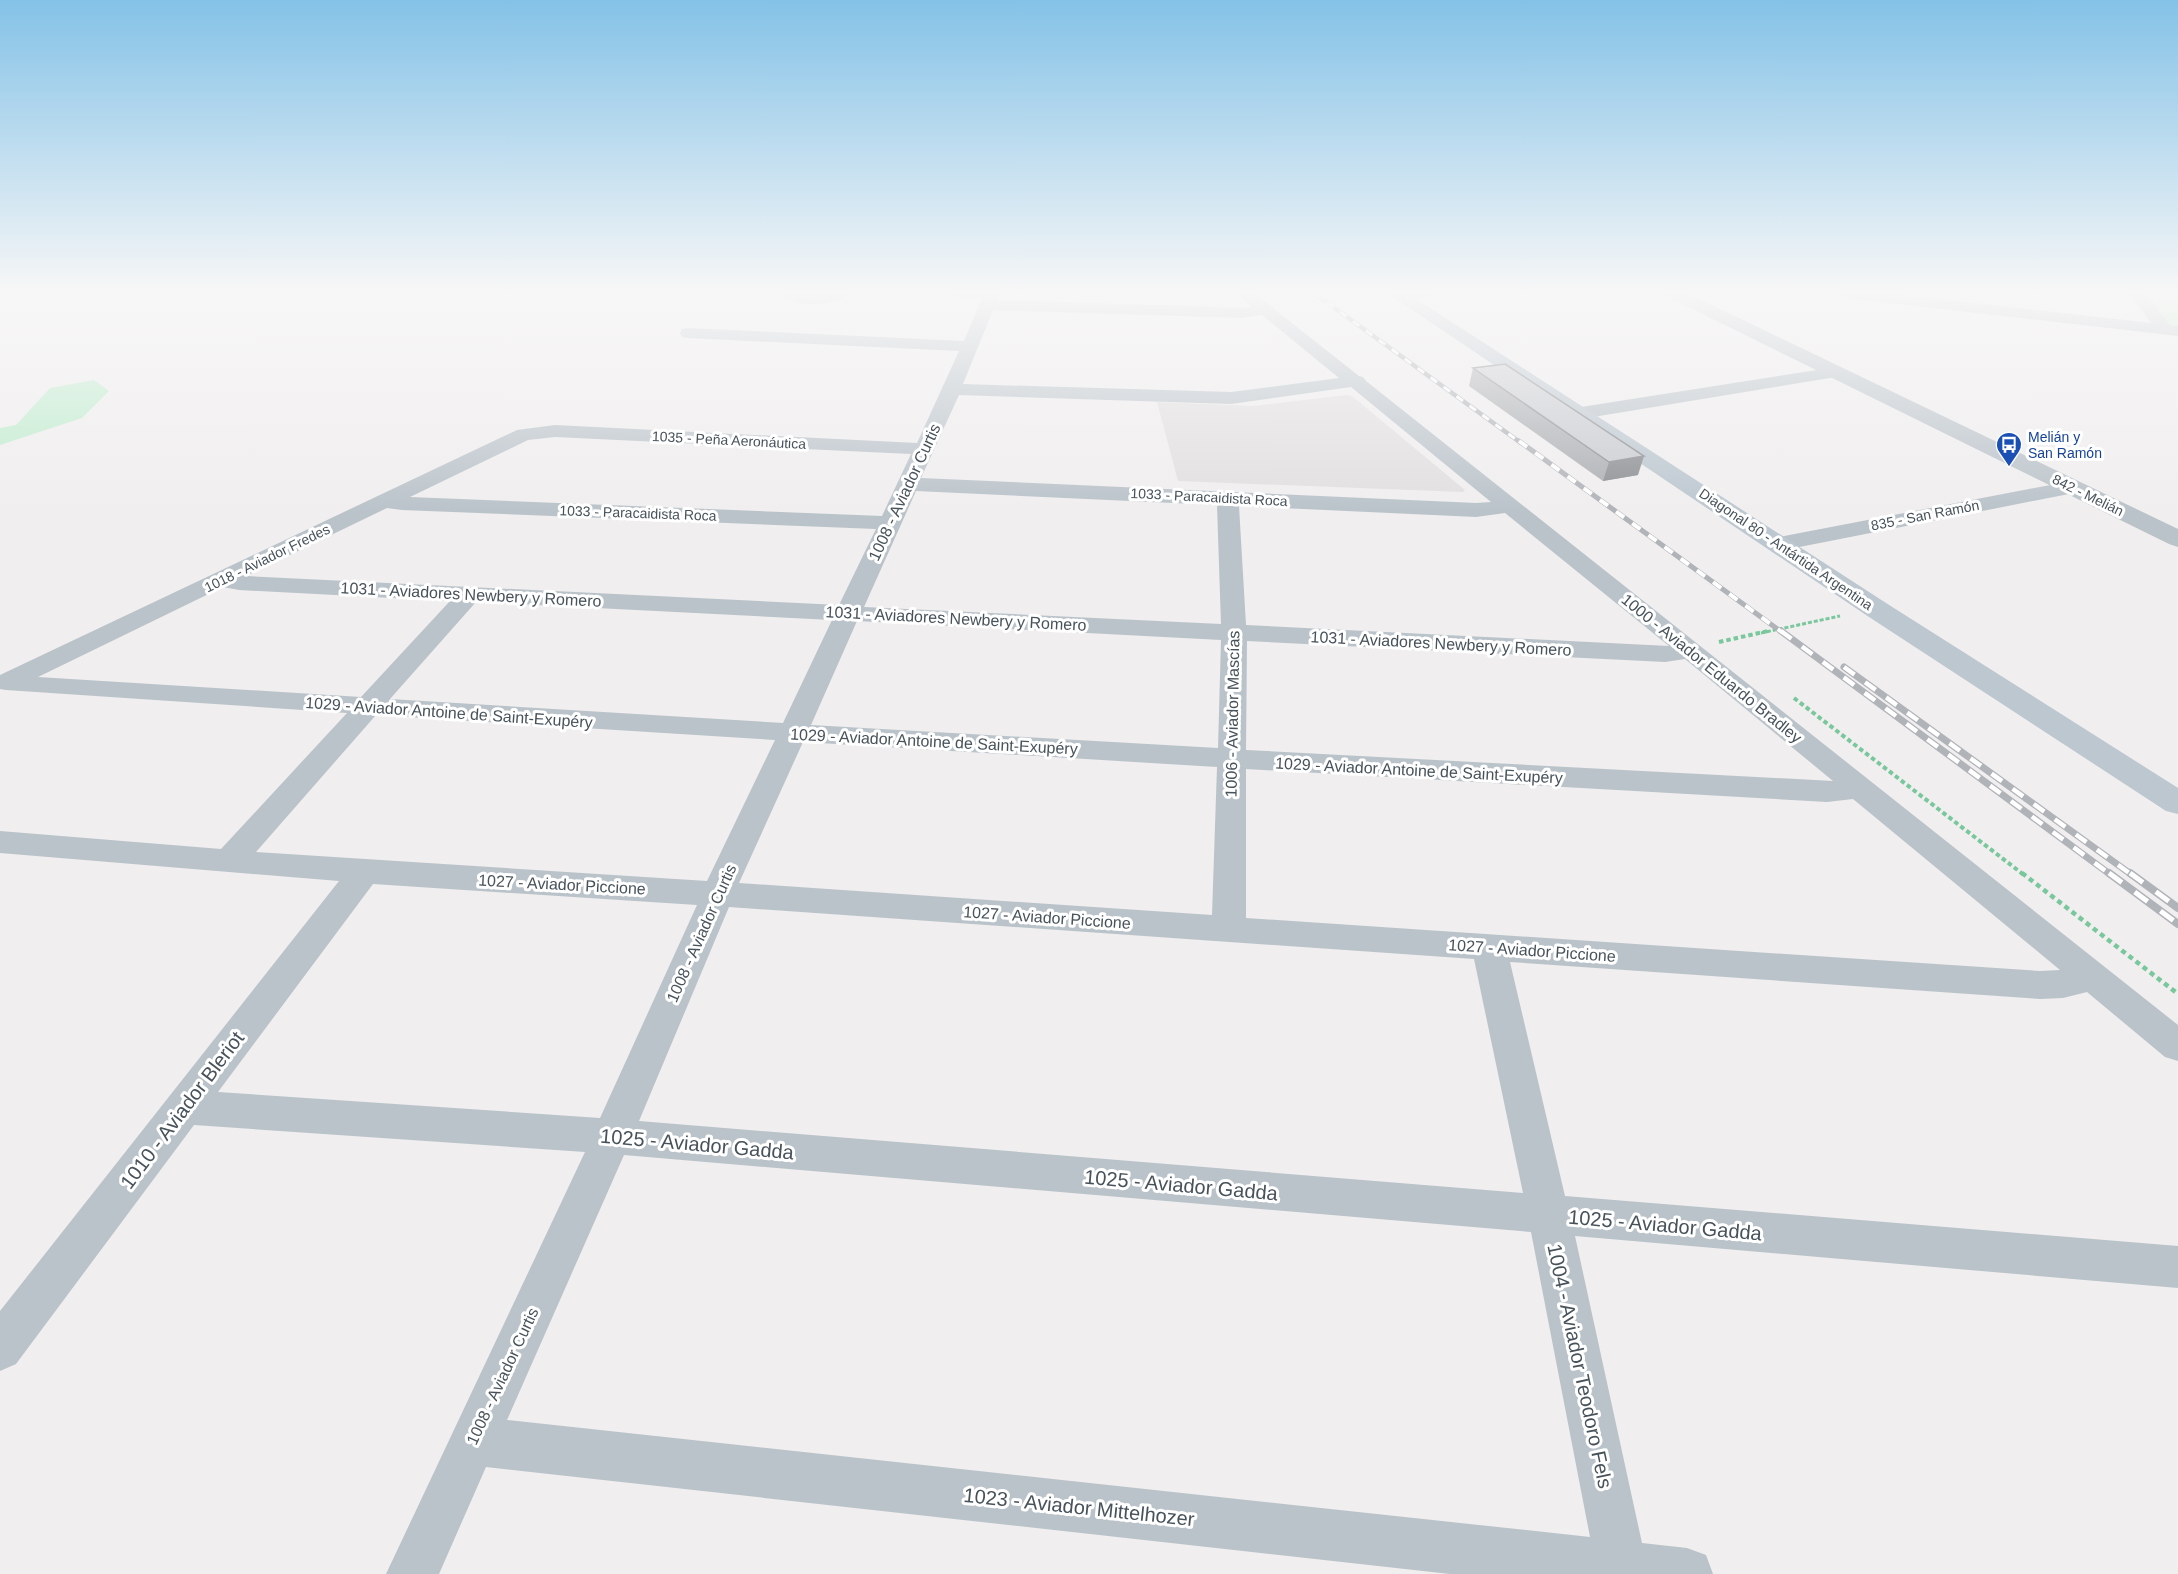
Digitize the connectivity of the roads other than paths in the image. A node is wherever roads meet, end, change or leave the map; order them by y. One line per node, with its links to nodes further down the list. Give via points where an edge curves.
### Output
1 (961, 366): 7 (street, 1008 - Aviador Curtis)
2 (1338, 366): 6 (street, 1000 - Aviador Eduardo Bradley)
3 (1513, 366): 8 (main road, Diagonal 80 - Antártida Argentina)
4 (1825, 366): 5 (street, 842 - Melián)
5 (1836, 372): 8 (street); 12 (street, 842 - Melián)
6 (1357, 381): 7 (street, via 1231,398); 15 (street, 1000 - Aviador Eduardo Bradley)
7 (952, 389): 10 (street, 1008 - Aviador Curtis)
8 (1581, 413): 18 (main road, Diagonal 80 - Antártida Argentina)
9 (533, 432): 10 (street, 1035 - Peña Aeronáutica); 14 (street, 1018 - Aviador Fredes, via 519,435)
10 (924, 449): 11 (street, 1008 - Aviador Curtis)
11 (908, 484): 13 (street, 1033 - Paracaidista Roca); 16 (street, 1008 - Aviador Curtis)
12 (2071, 487): 17 (street, 842 - Melián); 18 (street, 835 - San Ramón)
13 (1228, 498): 15 (street, 1033 - Paracaidista Roca, via 1476,510); 22 (street, 1006 - Aviador Mascías)
14 (386, 501): 16 (street, 1033 - Paracaidista Roca); 19 (street, 1018 - Aviador Fredes)
15 (1510, 506): 23 (street, 1000 - Aviador Eduardo Bradley)
16 (889, 523): 21 (street, 1008 - Aviador Curtis)
17 (2178, 539)
18 (1779, 543): 29 (main road, Diagonal 80 - Antártida Argentina, via 1876,609)
19 (222, 580): 20 (street, 1031 - Aviadores Newbery y Romero); 24 (street, 1018 - Aviador Fredes)
20 (470, 594): 21 (street, 1031 - Aviadores Newbery y Romero); 25 (street)
21 (849, 613): 22 (street, 1031 - Aviadores Newbery y Romero); 26 (street, 1008 - Aviador Curtis)
22 (1234, 632): 23 (street, 1031 - Aviadores Newbery y Romero, via 1665,654); 27 (street, 1006 - Aviador Mascías)
23 (1690, 650): 28 (street, 1000 - Aviador Eduardo Bradley)
24 (4, 683): 25 (street, 1029 - Aviador Antoine de Saint-Exupéry)
25 (366, 707): 26 (street, 1029 - Aviador Antoine de Saint-Exupéry); 31 (street)
26 (794, 733): 27 (street, 1029 - Aviador Antoine de Saint-Exupéry); 33 (street, 1008 - Aviador Curtis)
27 (1232, 759): 28 (street, 1029 - Aviador Antoine de Saint-Exupéry, via 1827,792); 34 (street, 1006 - Aviador Mascías)
28 (1860, 788): 36 (street, 1000 - Aviador Eduardo Bradley)
29 (2174, 796)
30 (0, 842): 31 (street, 1027 - Aviador Piccione)
31 (230, 860): 32 (street, 1027 - Aviador Piccione)
32 (364, 872): 33 (street, 1027 - Aviador Piccione); 38 (street, 1010 - Aviador Bleriot)
33 (718, 894): 34 (street, 1027 - Aviador Piccione); 39 (street, 1008 - Aviador Curtis)
34 (1229, 930): 35 (street, 1027 - Aviador Piccione)
35 (1489, 947): 36 (street, 1027 - Aviador Piccione, via 2040,985); 40 (street, 1004 - Aviador Teodoro Fels)
36 (2093, 977): 37 (street, 1000 - Aviador Eduardo Bradley)
37 (2178, 1046)
38 (184, 1107): 39 (street, 1025 - Aviador Gadda); 42 (street, 1010 - Aviador Bleriot)
39 (612, 1136): 40 (street, 1025 - Aviador Gadda); 43 (street, 1008 - Aviador Curtis)
40 (1549, 1216): 41 (street, 1025 - Aviador Gadda); 44 (street, 1004 - Aviador Teodoro Fels)
41 (2178, 1266)
42 (0, 1348)
43 (472, 1441): 44 (street, 1023 - Aviador Mittelhozer); 45 (street, 1008 - Aviador Curtis)
44 (1622, 1570): 46 (street, 1023 - Aviador Mittelhozer)
45 (412, 1574)
46 (1687, 1574)

